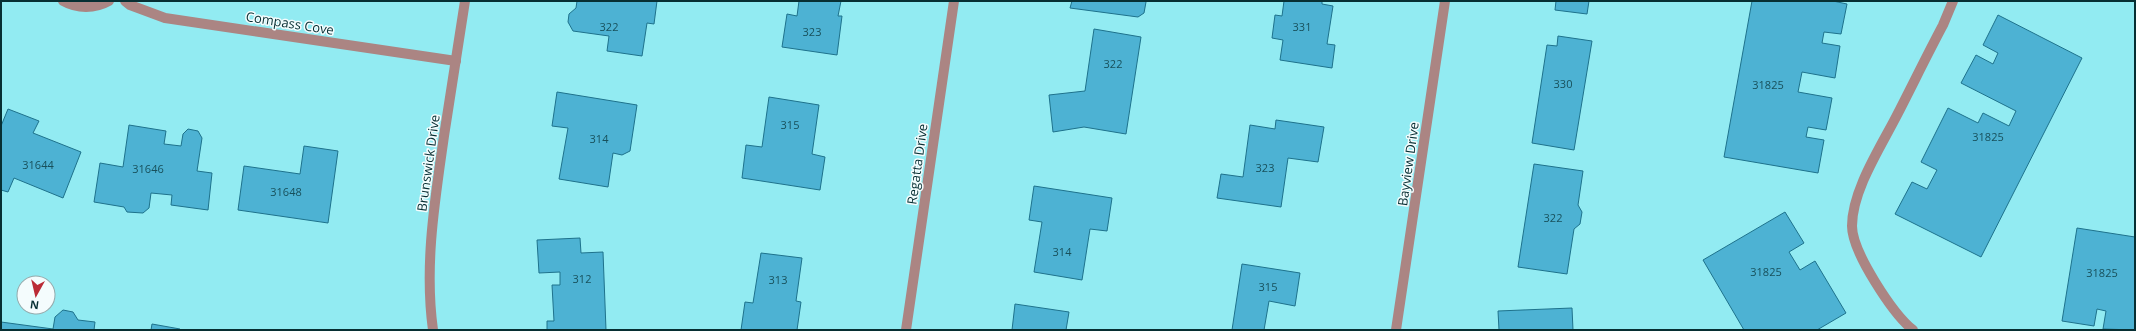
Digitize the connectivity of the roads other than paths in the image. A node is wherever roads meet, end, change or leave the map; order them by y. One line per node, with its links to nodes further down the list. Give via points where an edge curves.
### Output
1 (63, 1): 2 (street, via 85,7)
2 (109, 1)
3 (125, 1): 8 (street, Compass Cove, via 165,18)
4 (465, 1): 8 (street, Brunswick Drive)
5 (954, 1): 10 (street, Regatta Drive)
6 (1445, 1): 11 (street, Bayview Drive)
7 (1953, 1): 12 (street, via 1868,174 1853,212 1852,228 1861,257 1886,298)
8 (456, 61): 9 (street, Brunswick Drive, via 430,243)
9 (434, 330)
10 (906, 330)
11 (1396, 330)
12 (1913, 330)

